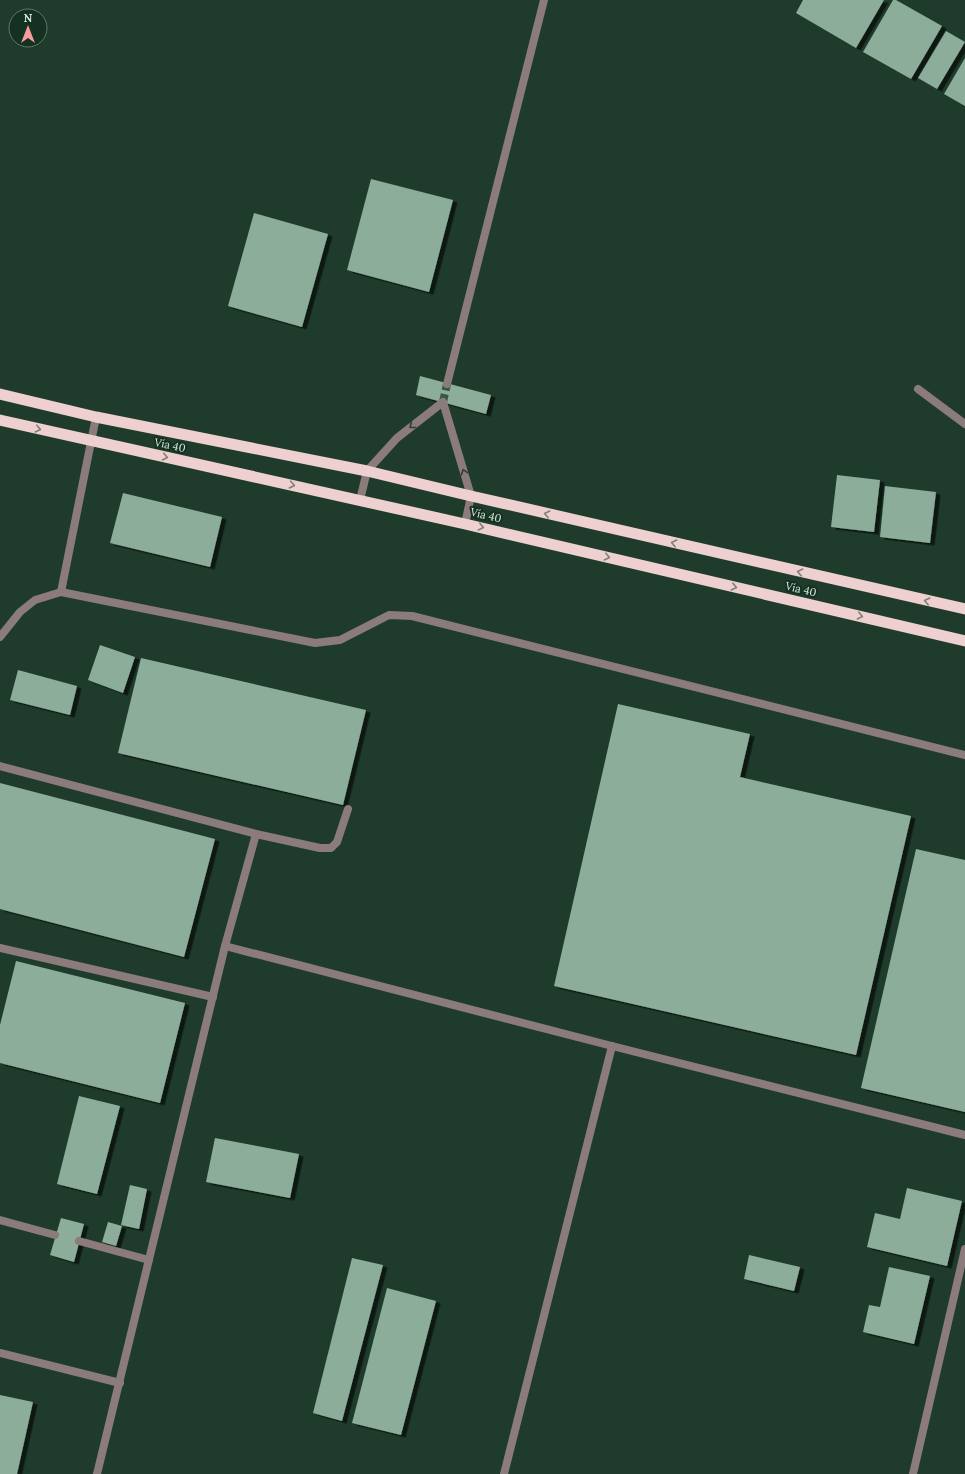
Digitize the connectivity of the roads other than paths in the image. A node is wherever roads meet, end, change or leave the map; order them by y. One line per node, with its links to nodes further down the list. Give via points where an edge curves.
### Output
1 (544, 0): 2 (street)
2 (447, 384)
3 (918, 390): 7 (street)
4 (0, 394): 5 (highway, Vía 40)
5 (96, 417): 8 (street); 9 (highway, Vía 40)
6 (0, 420): 8 (highway, Vía 40, one-way to 8)
7 (965, 424)
8 (90, 441): 11 (highway, Vía 40, one-way to 11); 13 (street)
9 (367, 471): 10 (highway, Vía 40); 10 (street, one-way to 9, via 443,402 397,438); 11 (street)
10 (471, 496): 12 (street); 14 (highway, Vía 40, one-way to 10)
11 (360, 500): 12 (highway, Vía 40)
12 (465, 524): 16 (highway, Vía 40, one-way to 16)
13 (61, 592): 15 (street, via 35,600 20,612); 17 (street, via 315,643 340,640 389,615 412,616)
14 (965, 609)
15 (0, 637)
16 (965, 641)
17 (965, 755)
18 (0, 766): 20 (street)
19 (348, 809): 20 (street, via 336,842 331,848 320,848)
20 (256, 834): 21 (street)
21 (225, 946): 23 (street); 24 (street)
22 (0, 948): 23 (street)
23 (213, 997): 30 (street)
24 (612, 1046): 25 (street); 34 (street)
25 (965, 1135)
26 (0, 1220): 27 (street)
27 (55, 1235)
28 (79, 1241): 30 (street)
29 (965, 1249): 35 (street)
30 (149, 1260): 32 (street)
31 (0, 1353): 32 (street)
32 (120, 1382): 33 (street)
33 (97, 1474)
34 (504, 1474)
35 (913, 1474)

